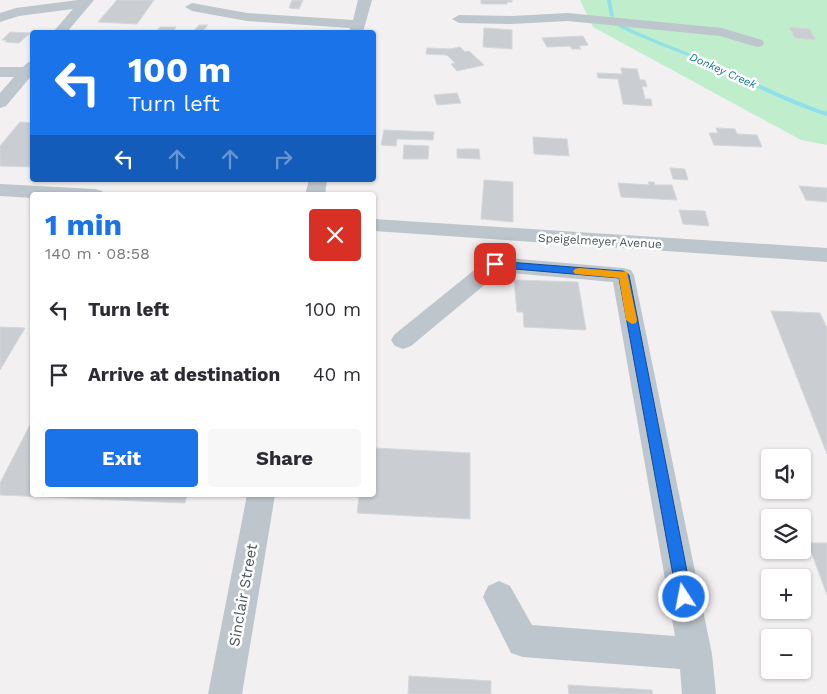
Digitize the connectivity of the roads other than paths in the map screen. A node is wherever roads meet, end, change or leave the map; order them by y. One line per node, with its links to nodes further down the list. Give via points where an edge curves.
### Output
1 (365, 0): 6 (street)
2 (86, 1): 4 (street, via 16,12); 7 (street)
3 (192, 7): 6 (street, via 247,17)
4 (0, 18)
5 (459, 19): 8 (street, via 568,17 722,32)
6 (357, 28)
7 (62, 30)
8 (757, 43)
9 (30, 69): 10 (street); 11 (street)
10 (0, 72)
11 (0, 103)
12 (0, 190): 13 (street)
13 (38, 192)
14 (376, 225): 15 (street, Speigelmeyer Avenue)
15 (827, 255)
16 (403, 340): 19 (street, via 495,264 623,275)
17 (261, 497): 20 (street, Sinclair Street)
18 (499, 598): 19 (street, via 523,641)
19 (695, 654): 21 (street)
20 (226, 694)
21 (699, 694)

